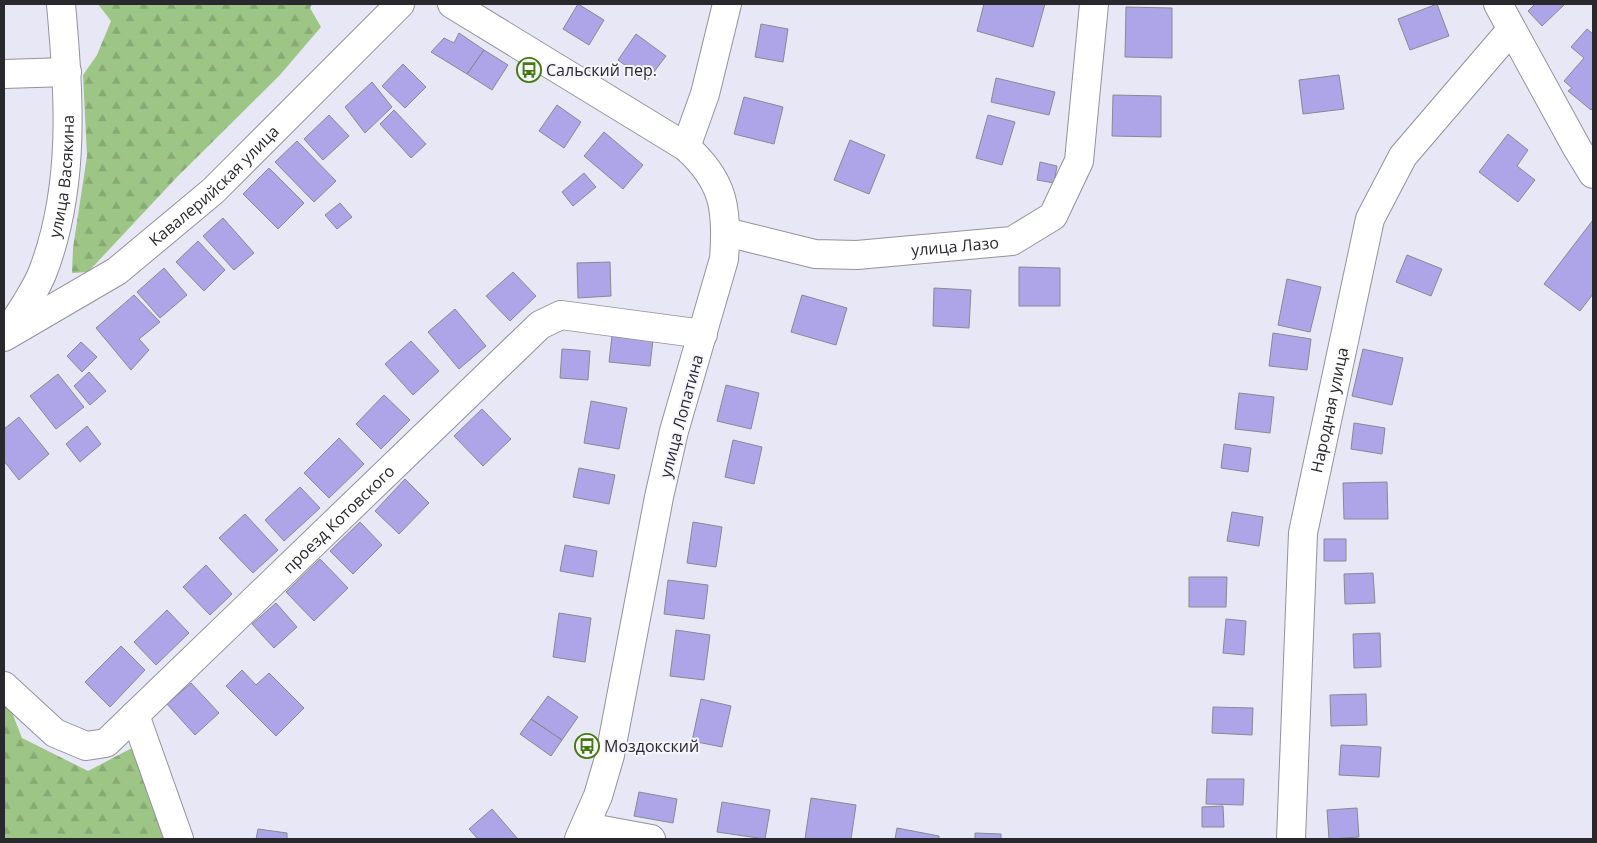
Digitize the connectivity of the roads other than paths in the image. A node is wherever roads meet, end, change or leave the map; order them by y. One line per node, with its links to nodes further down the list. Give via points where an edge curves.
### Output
1 (62, 4): 8 (street, улица Васякина)
2 (400, 4): 15 (street, Кавалерийская улица, via 206,197 117,271)
3 (452, 4): 11 (street, улица Лопатина)
4 (727, 4): 11 (street, via 705,94)
5 (1094, 4): 13 (street, улица Лазо, via 1078,160 1053,216 1012,241 857,255 815,254)
6 (1498, 4): 7 (street)
7 (1511, 30): 10 (street); 21 (street, Народная улица, via 1403,156 1370,219 1303,533)
8 (67, 72): 9 (street); 15 (street, улица Васякина, via 68,151 54,240 41,276)
9 (4, 74)
10 (1585, 139): 12 (street)
11 (686, 147): 13 (street, улица Лопатина, via 704,163 717,182)
12 (1593, 174)
13 (726, 232): 14 (street, улица Лопатина, via 724,259)
14 (703, 334): 17 (street, проезд Котовского, via 561,315 540,325); 18 (street, улица Лопатина, via 674,431 659,497 610,755 598,796)
15 (4, 337)
16 (4, 686): 17 (street, проезд Котовского, via 55,734 86,746 106,743)
17 (135, 715): 19 (street)
18 (582, 833): 20 (street)
19 (180, 839)
20 (651, 839)
21 (1291, 839)

